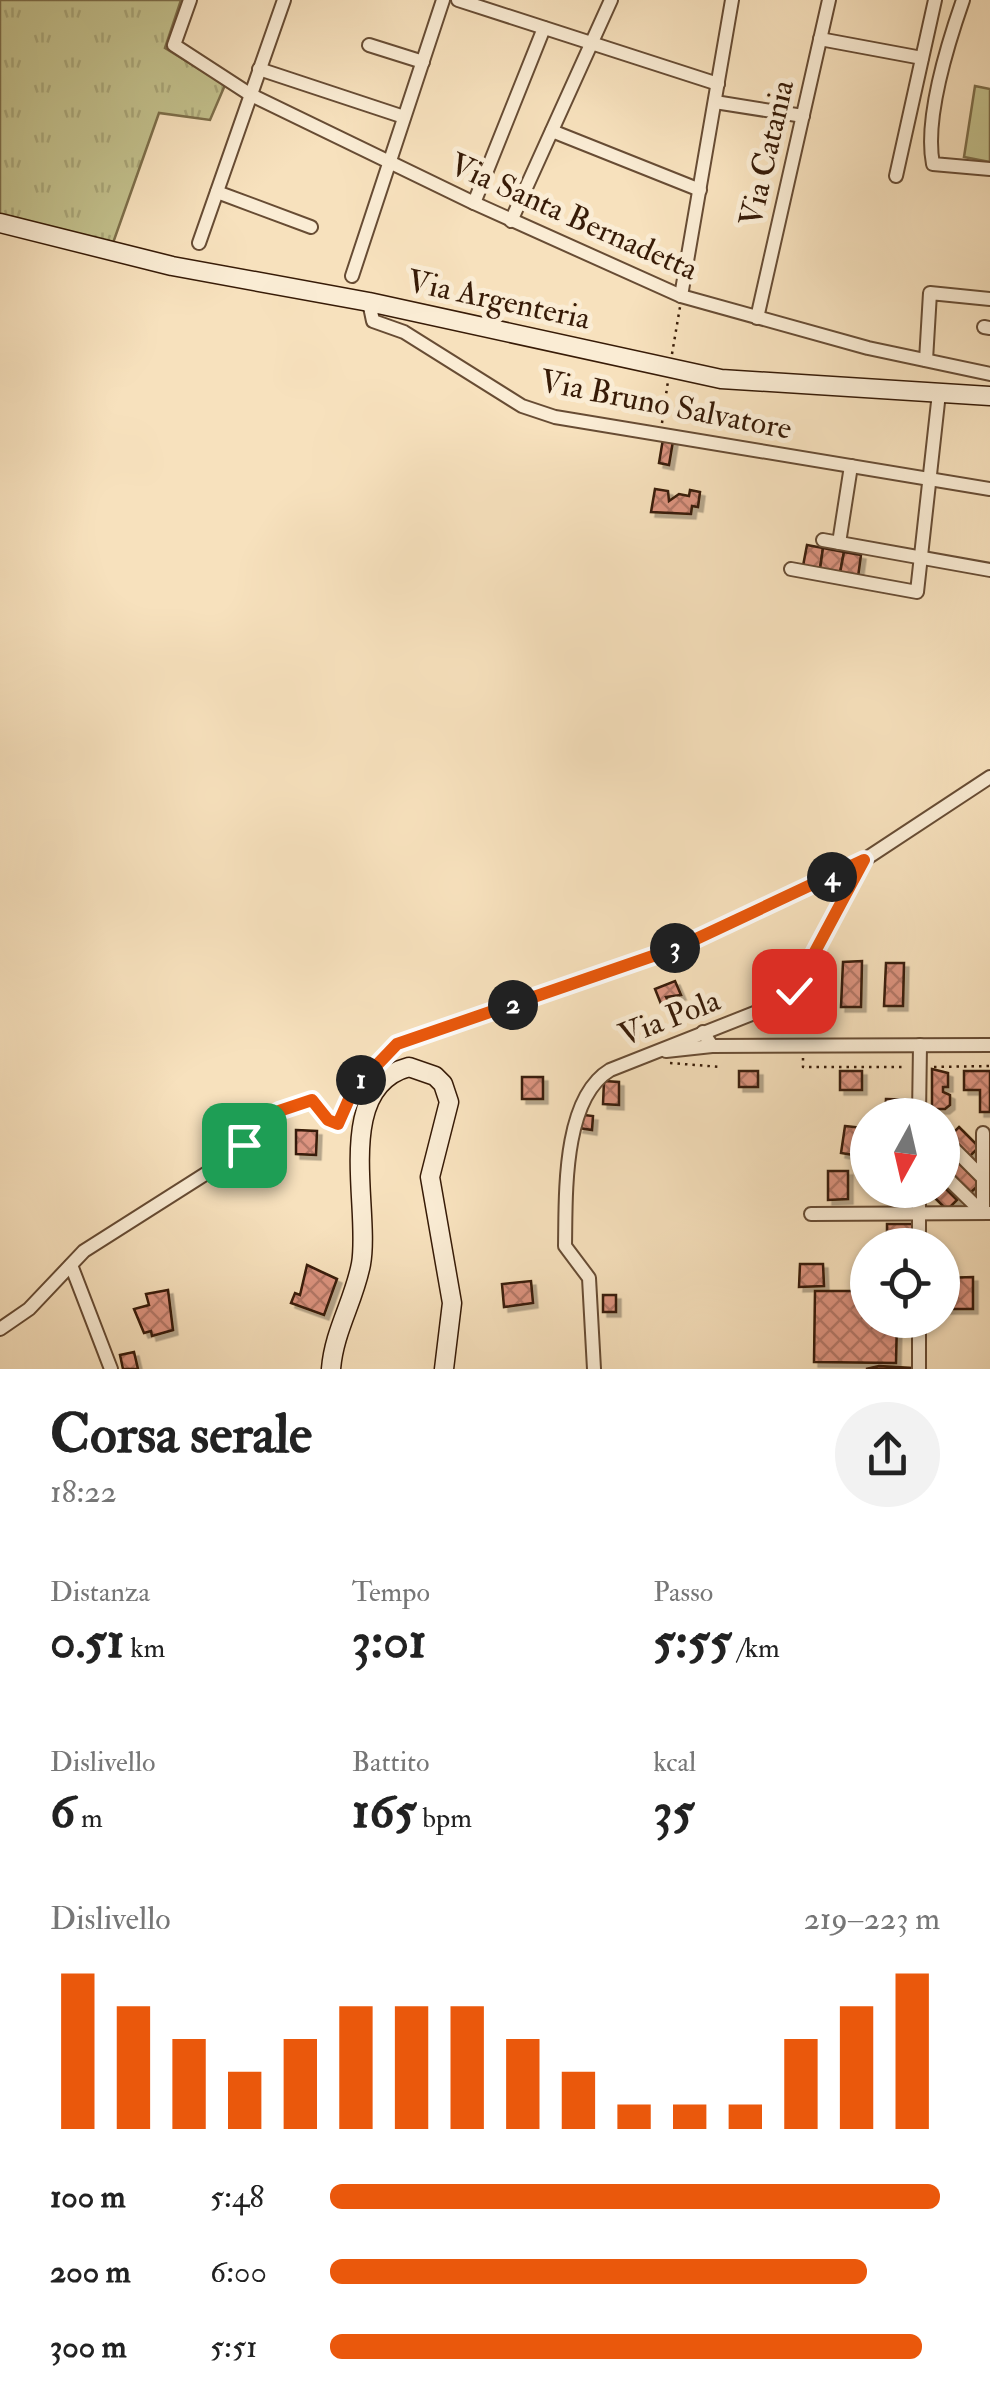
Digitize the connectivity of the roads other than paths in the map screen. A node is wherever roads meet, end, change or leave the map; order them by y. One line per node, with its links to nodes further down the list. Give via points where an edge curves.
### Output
1 (190, 0): 18 (street, Via Santa Bernadetta, via 174,45)
2 (284, 0): 16 (street)
3 (443, 0): 15 (street)
4 (458, 0): 10 (street)
5 (611, 0): 12 (street)
6 (732, 0): 17 (street)
7 (829, 0): 11 (street, Via Catania)
8 (935, 0): 14 (street)
9 (963, 0): 24 (street, via 944,66 932,164)
10 (544, 28): 12 (street); 28 (street)
11 (820, 38): 14 (street); 20 (street, Via Catania)
12 (591, 43): 17 (street); 22 (street)
13 (369, 44): 15 (street)
14 (922, 58): 25 (street)
15 (423, 62): 21 (street)
16 (260, 70): 18 (street); 21 (street)
17 (718, 84): 19 (street)
18 (250, 95): 23 (street, Via Santa Bernadetta); 27 (street)
19 (715, 102): 20 (street); 26 (street)
20 (803, 116): 37 (street, Via Catania)
21 (404, 117): 23 (street)
22 (552, 131): 26 (street); 29 (street)
23 (389, 162): 28 (street, Via Santa Bernadetta); 33 (street)
24 (990, 169)
25 (896, 176)
26 (700, 190): 34 (street)
27 (217, 192): 31 (street); 32 (street)
28 (474, 203): 29 (street, Via Santa Bernadetta)
29 (511, 221): 34 (street, Via Santa Bernadetta)
30 (0, 223): 36 (main road, Via Argenteria, via 172,266)
31 (311, 227)
32 (199, 244)
33 (352, 276)
34 (681, 296): 37 (street, Via Santa Bernadetta)
35 (990, 299): 38 (street, via 930,293)
36 (369, 302): 40 (main road, Via Argenteria, via 721,379); 42 (street, Via Bruno Salvatore, via 373,320 404,332 522,406 554,417)
37 (757, 318): 38 (street, Via Santa Bernadetta)
38 (926, 360): 39 (street, Via Santa Bernadetta)
39 (984, 372)
40 (940, 393): 41 (main road, Via Argenteria); 43 (street)
41 (990, 396)
42 (851, 466): 43 (street, Via Bruno Salvatore); 46 (street)
43 (930, 480): 44 (street, Via Bruno Salvatore); 47 (street)
44 (990, 490)
45 (822, 540): 46 (street)
46 (839, 543): 47 (street)
47 (923, 558): 48 (street, via 916,592); 49 (street)
48 (792, 569)
49 (990, 570)
50 (990, 776): 51 (street)
51 (864, 860): 52 (street, Via Pola, via 794,991); 53 (street, via 679,947)
52 (703, 1032): 56 (street); 57 (street, Via Pola)
53 (408, 1041): 58 (street); 69 (street, via 397,1044 353,1090 338,1124 312,1100 292,1104 221,1164 104,1236)
54 (920, 1045): 55 (street); 56 (street); 59 (street)
55 (990, 1045)
56 (712, 1046): 57 (street)
57 (654, 1056): 75 (street, Via Pola, via 598,1077 572,1140 565,1246 589,1278)
58 (409, 1067): 73 (main road, via 378,1084 364,1120 362,1261 333,1342); 74 (main road, via 444,1084 450,1102 430,1177 452,1303)
59 (920, 1098)
60 (984, 1133): 62 (street)
61 (960, 1152): 62 (street)
62 (986, 1172): 66 (street)
63 (960, 1189): 66 (street)
64 (919, 1208): 65 (street)
65 (919, 1212): 66 (street); 67 (street); 68 (street)
66 (986, 1213)
67 (810, 1214)
68 (919, 1228)
69 (71, 1265): 70 (street, via 30,1309); 72 (street)
70 (0, 1328)
71 (919, 1338): 76 (street)
72 (111, 1369)
73 (331, 1369)
74 (444, 1369)
75 (594, 1369)
76 (919, 1369)

